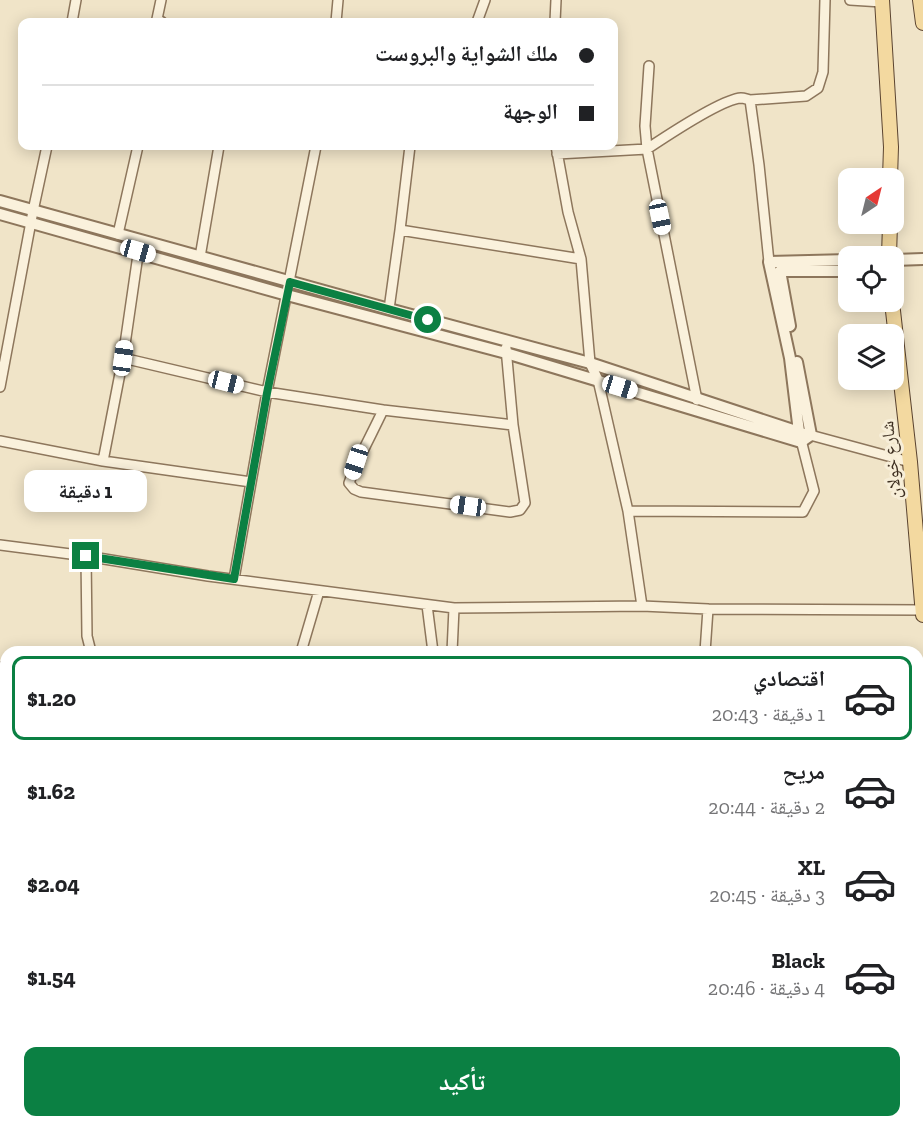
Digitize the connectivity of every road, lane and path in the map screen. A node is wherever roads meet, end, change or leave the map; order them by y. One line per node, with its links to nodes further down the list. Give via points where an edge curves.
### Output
1 (76, 0): 10 (street)
2 (161, 0): 11 (street)
3 (338, 0): 12 (street)
4 (484, 0): 13 (street)
5 (556, 0): 14 (street)
6 (825, 0): 17 (street, via 823,72 818,88 806,96)
7 (850, 0): 9 (street)
8 (920, 0): 15 (main road)
9 (882, 1): 26 (main road)
10 (73, 18)
11 (157, 18)
12 (336, 18)
13 (478, 18)
14 (555, 18)
15 (923, 23)
16 (649, 66): 19 (street)
17 (750, 100): 19 (street, via 742,98 716,108); 38 (street)
18 (618, 149): 19 (street)
19 (646, 149): 51 (street)
20 (46, 150): 29 (street)
21 (137, 150): 31 (street)
22 (218, 150): 33 (street)
23 (315, 150): 40 (street)
24 (410, 150): 30 (street)
25 (556, 150): 34 (street)
26 (890, 168)
27 (0, 201): 29 (street)
28 (0, 213): 29 (street)
29 (32, 216): 31 (street); 32 (street); 49 (street)
30 (400, 230): 34 (street); 42 (street)
31 (118, 234): 32 (street)
32 (139, 246): 33 (street); 41 (street); 46 (street)
33 (200, 257): 40 (street)
34 (581, 259): 47 (street)
35 (904, 260): 36 (street)
36 (923, 260)
37 (838, 261): 38 (street)
38 (770, 262): 54 (street)
39 (838, 271): 54 (street, via 780,271)
40 (290, 282): 41 (street); 42 (street)
41 (287, 294): 45 (street); 50 (street)
42 (389, 309): 44 (street)
43 (893, 312): 57 (main road, شارع خولان)
44 (506, 340): 45 (street); 47 (street)
45 (506, 353): 48 (street); 53 (street)
46 (123, 358): 50 (street); 56 (street)
47 (590, 363): 48 (street); 51 (street)
48 (598, 380): 54 (street); 59 (street)
49 (0, 387)
50 (267, 393): 52 (street); 58 (street)
51 (696, 400): 54 (street)
52 (383, 410): 53 (street); 53 (street, via 356,462 350,483 354,489 510,512 520,510 525,503)
53 (513, 425)
54 (804, 437): 57 (street); 59 (street, via 814,491 802,512)
55 (0, 441): 56 (street)
56 (103, 461): 58 (street)
57 (910, 462): 68 (main road, شارع خولان)
58 (251, 482): 62 (street)
59 (628, 511): 65 (street)
60 (0, 545): 61 (street)
61 (86, 556): 62 (street); 69 (street)
62 (234, 579): 63 (street)
63 (319, 591): 64 (street); 70 (street)
64 (427, 605): 66 (street); 71 (street)
65 (642, 606): 66 (street); 67 (street)
66 (454, 608): 72 (street)
67 (708, 609): 68 (street); 73 (street)
68 (922, 613)
69 (90, 646)
70 (303, 646)
71 (432, 646)
72 (452, 646)
73 (705, 646)

